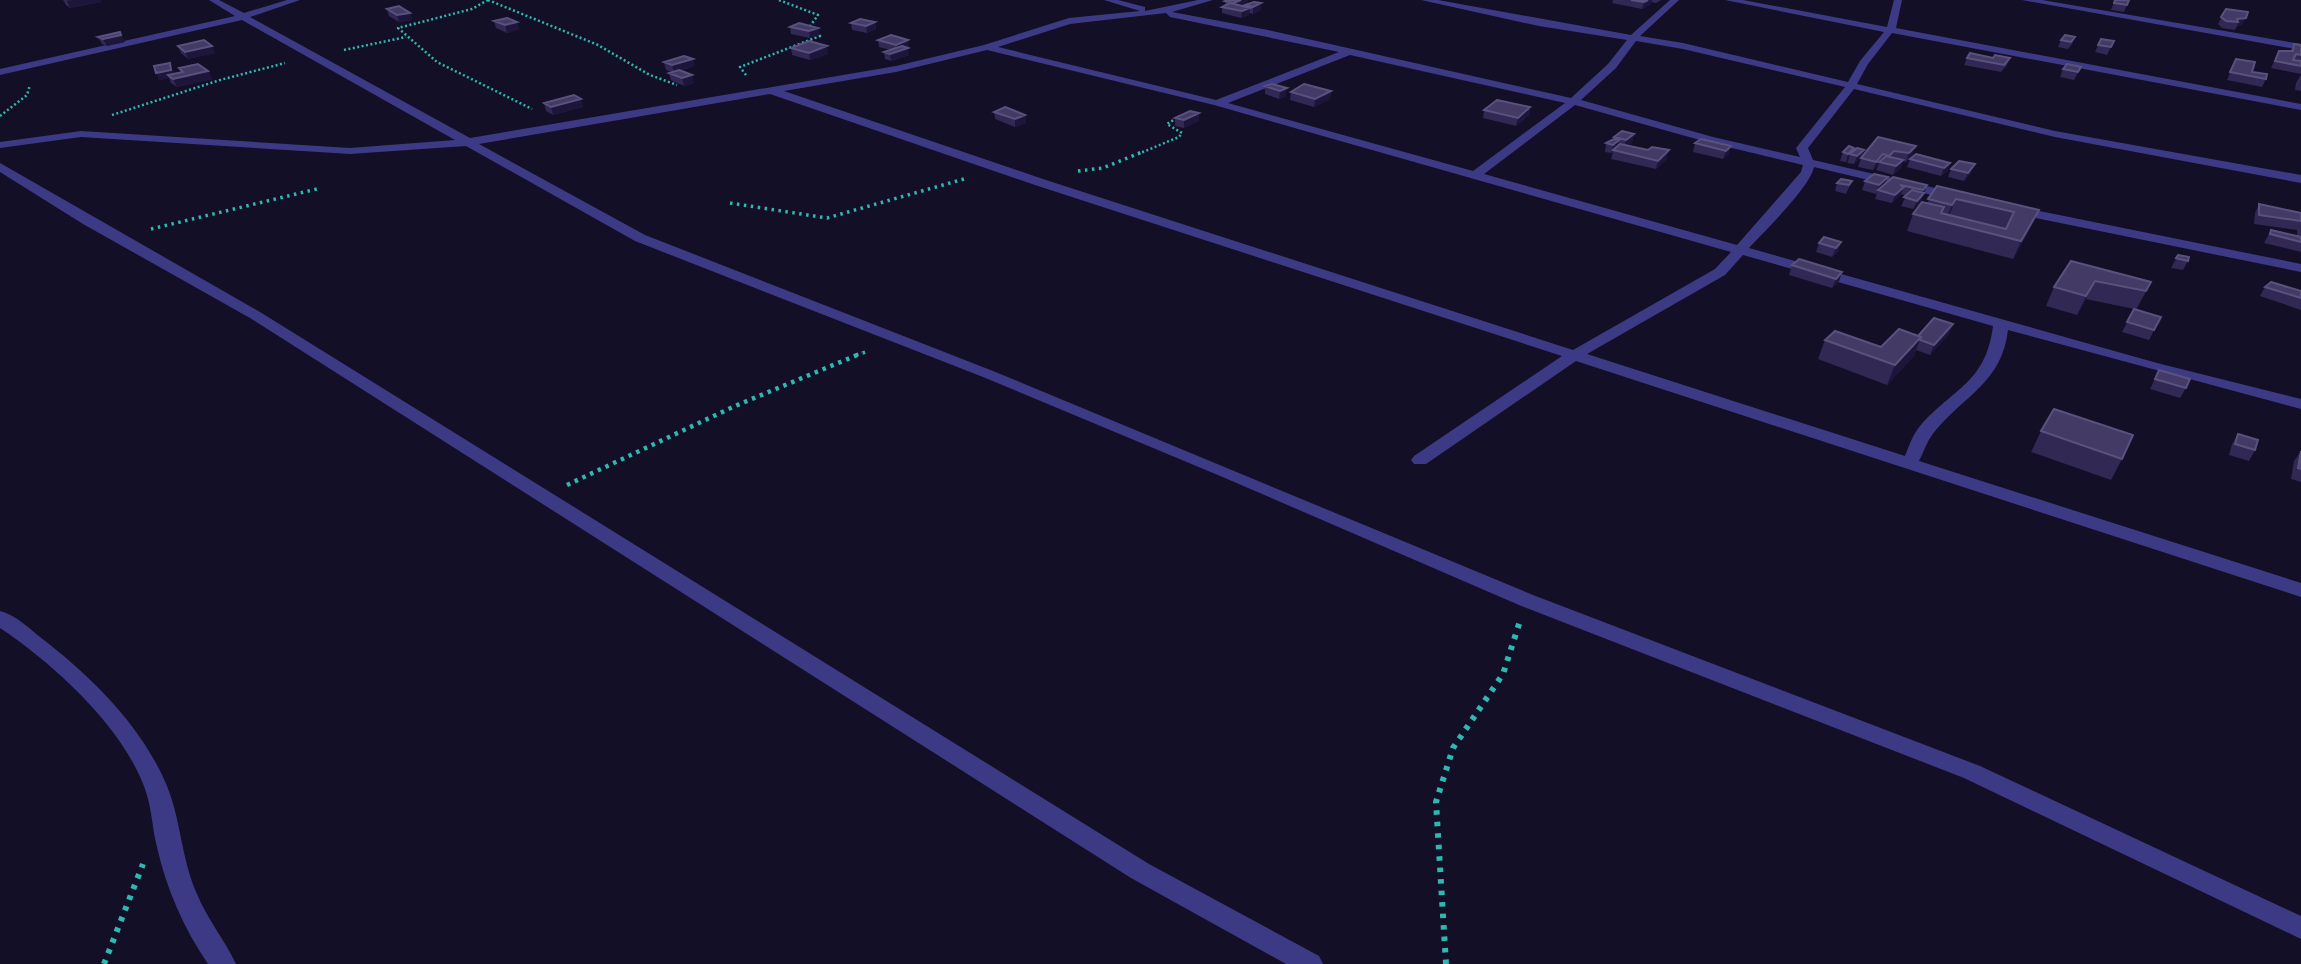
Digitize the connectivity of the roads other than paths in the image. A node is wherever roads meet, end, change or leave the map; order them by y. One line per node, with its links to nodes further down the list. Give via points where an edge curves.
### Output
1 (213, 0): 11 (street)
2 (296, 0): 11 (street)
3 (1108, 0): 10 (street)
4 (1209, 0): 10 (street)
5 (1425, 0): 13 (street)
6 (1675, 0): 13 (street)
7 (1729, 0): 12 (street)
8 (1898, 0): 12 (street)
9 (2026, 0): 15 (street)
10 (1159, 12): 14 (street, via 1069,21); 16 (street)
11 (244, 17): 17 (street); 23 (street)
12 (1891, 29): 18 (street); 22 (street)
13 (1632, 38): 18 (street); 20 (street, via 1612,66)
14 (987, 47): 19 (street, via 896,69); 21 (street)
15 (2301, 47)
16 (1349, 52): 20 (street); 21 (street)
17 (0, 72)
18 (1851, 86): 25 (street, via 1802,148); 28 (street, via 2068,136)
19 (772, 90): 23 (street); 34 (street)
20 (1574, 101): 25 (street); 27 (street)
21 (1217, 103): 27 (street)
22 (2301, 107)
23 (470, 142): 24 (street, via 350,151 81,134); 40 (street, via 640,238 989,374 1526,600 1972,772)
24 (0, 145)
25 (1810, 164): 29 (street); 31 (street)
26 (0, 167): 42 (street, via 255,315 1140,871)
27 (1475, 175): 31 (street)
28 (2301, 179)
29 (1968, 199)
30 (2007, 208): 32 (street)
31 (1740, 251): 33 (street); 34 (street, via 1720,272)
32 (2301, 268)
33 (2001, 324): 35 (street); 37 (street, via 1998,348 1982,378 1926,430)
34 (1573, 356): 36 (street); 37 (street)
35 (2301, 404)
36 (1420, 460)
37 (1909, 464): 38 (street)
38 (2301, 590)
39 (0, 618): 41 (street, via 110,713 142,755 156,787 170,850 189,902)
40 (2301, 928)
41 (223, 964)
42 (1310, 964)

